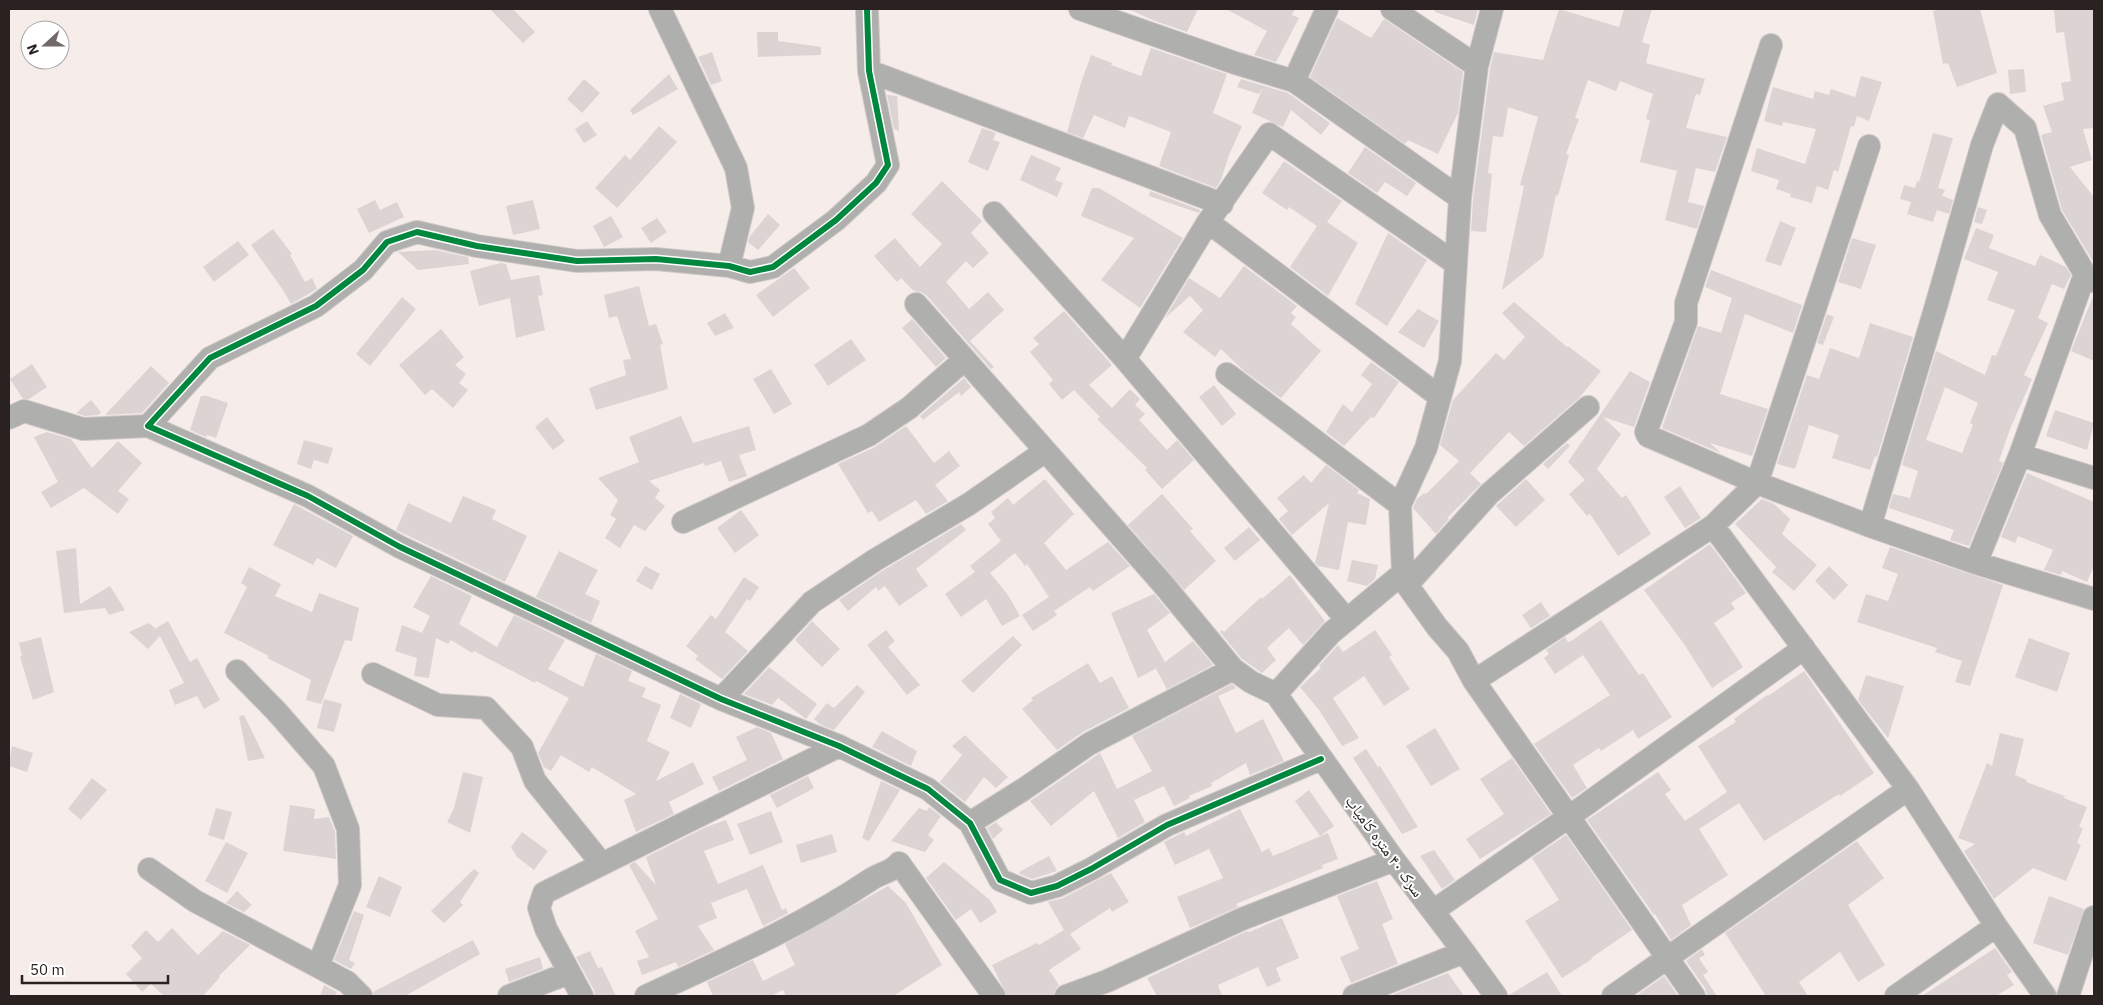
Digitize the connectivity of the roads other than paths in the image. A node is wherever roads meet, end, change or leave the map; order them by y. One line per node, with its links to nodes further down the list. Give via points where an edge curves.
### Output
1 (660, 9): 17 (street, via 736,168 743,208)
2 (867, 9): 9 (street)
3 (1080, 9): 10 (street)
4 (1327, 9): 10 (street)
5 (1392, 9): 8 (street)
6 (1492, 9): 8 (street)
7 (1771, 45): 30 (street, via 1686,303 1686,322 1646,432 1650,439)
8 (1477, 66): 12 (street)
9 (869, 71): 13 (street); 17 (street, via 888,165 876,183 836,220 773,268 750,272)
10 (1294, 81): 12 (street)
11 (1868, 146): 30 (street)
12 (1460, 198): 16 (street)
13 (1222, 204): 15 (street); 16 (street, via 1269,134)
14 (994, 213): 20 (street)
15 (1208, 222): 20 (street); 23 (street)
16 (1455, 264): 23 (street, via 1450,361)
17 (729, 266): 26 (street, via 656,259 577,261 496,249 417,232 387,242 363,270 316,306 210,358)
18 (2090, 278): 28 (street); 34 (street, via 2050,216 2025,128 1998,104 1982,144)
19 (916, 304): 21 (street)
20 (1125, 359): 38 (street)
21 (964, 360): 27 (street); 32 (street, via 909,408 870,435)
22 (1227, 374): 31 (street)
23 (1440, 397): 31 (street, via 1426,448)
24 (1588, 407): 36 (street, via 1489,494)
25 (9, 418): 26 (street, via 24,411 83,429)
26 (148, 426): 45 (street, via 308,496 400,548)
27 (1044, 452): 40 (street, via 1162,583); 45 (street, via 969,504 812,602)
28 (2020, 455): 29 (street); 35 (street)
29 (2094, 478)
30 (1758, 483): 33 (street); 34 (street)
31 (1400, 505): 36 (street)
32 (683, 522)
33 (1713, 526): 39 (street); 43 (street)
34 (1870, 526): 35 (street)
35 (1976, 563): 37 (street)
36 (1405, 579): 38 (street); 43 (street, via 1437,627 1458,651)
37 (2094, 599)
38 (1348, 620): 44 (street, via 1331,633)
39 (1804, 648): 48 (street); 49 (street)
40 (1233, 669): 44 (street); 50 (street, via 1089,744)
41 (236, 671): 59 (street, via 324,766 348,829 350,885)
42 (373, 674): 52 (street, via 438,704 486,708 522,747 535,781)
43 (1474, 681): 49 (street)
44 (1276, 694): 47 (street, سرک ۴۰ متره کامیاب)
45 (721, 699): 46 (street)
46 (839, 746): 50 (street, via 928,789); 52 (street)
47 (1322, 759): 50 (street, via 1167,825 1057,886 1031,893 1000,880); 51 (street, سرک ۴۰ متره کامیاب)
48 (1908, 790): 56 (street); 58 (street)
49 (1570, 816): 54 (street); 58 (street)
50 (970, 823)
51 (1394, 860): 54 (street, سرک ۴۰ متره کامیاب); 66 (street, via 1242,919)
52 (602, 864): 60 (street, via 544,893 538,908)
53 (149, 869): 59 (street, via 195,901)
54 (1433, 911): 57 (street, سرک ۴۰ متره کامیاب)
55 (2094, 917): 73 (street)
56 (1996, 926): 71 (street); 72 (street)
57 (1464, 952): 67 (street); 68 (street, سرک ۴۰ متره کامیاب)
58 (1668, 958): 69 (street); 70 (street)
59 (318, 966): 61 (street, via 347,982)
60 (569, 973): 62 (street); 63 (street)
61 (361, 996)
62 (509, 996)
63 (582, 996)
64 (646, 996): 65 (street, via 790,929 875,877 894,869 899,863)
65 (994, 996)
66 (1066, 996)
67 (1354, 996)
68 (1496, 996)
69 (1613, 996)
70 (1694, 996)
71 (1896, 996)
72 (2045, 996)
73 (2068, 996)

